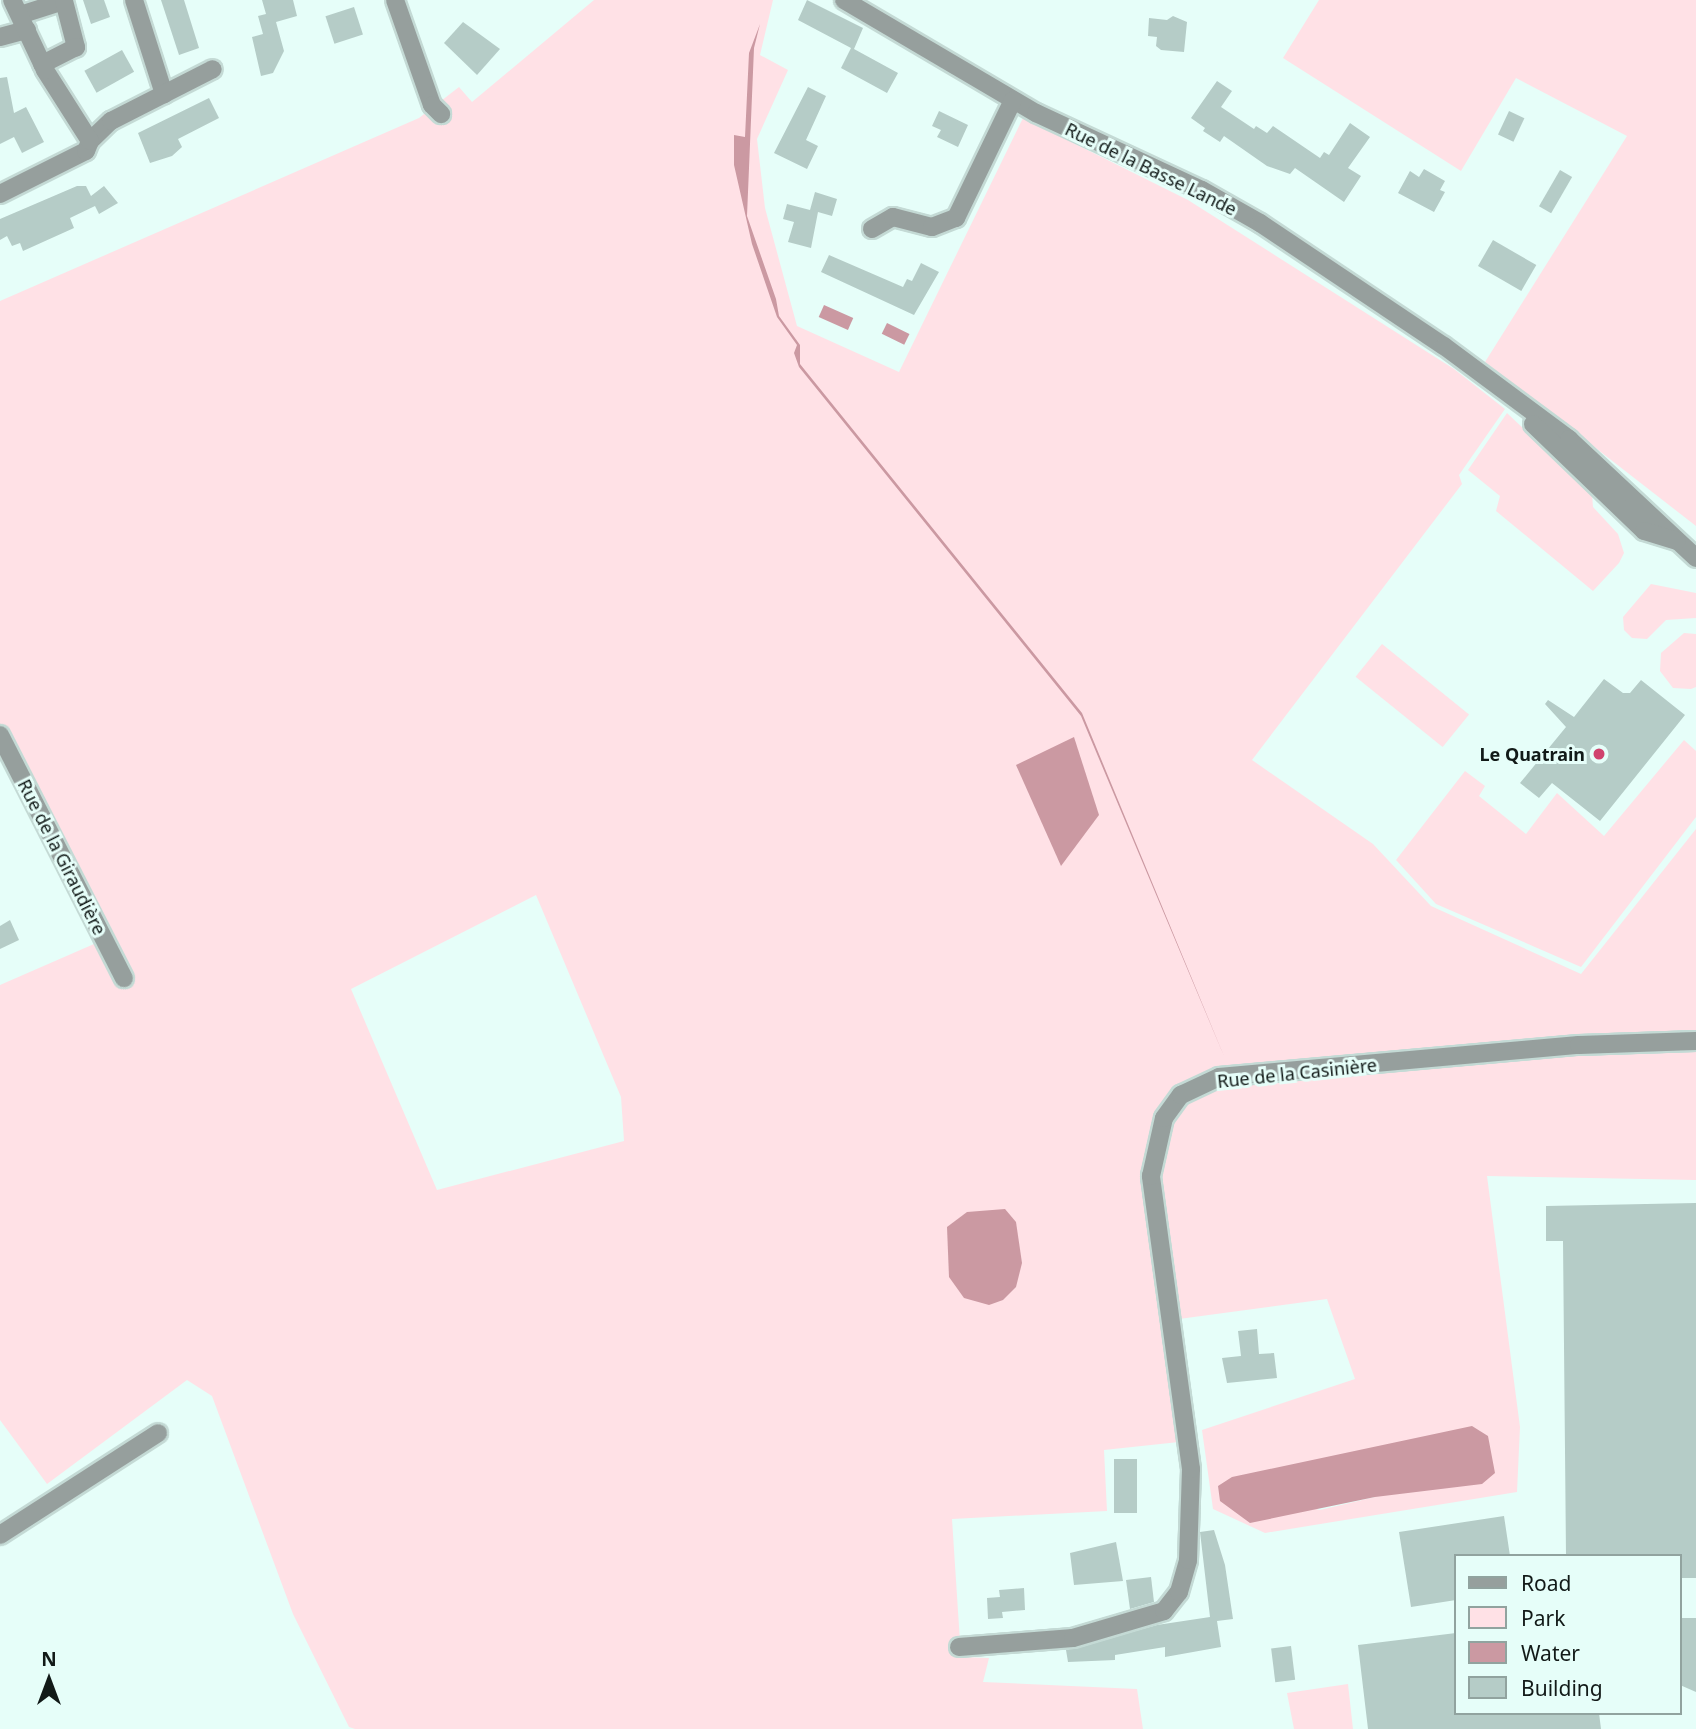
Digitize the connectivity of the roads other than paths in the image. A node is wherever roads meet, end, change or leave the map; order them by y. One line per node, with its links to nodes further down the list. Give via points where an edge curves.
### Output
1 (134, 0): 8 (street)
2 (395, 0): 10 (street, via 432,104)
3 (844, 0): 9 (street, Rue de la Basse Lande)
4 (20, 15): 5 (street); 6 (street); 6 (street, via 64,1 76,47)
5 (0, 37)
6 (42, 64): 11 (street)
7 (213, 69): 8 (street)
8 (164, 94): 11 (street, via 111,121)
9 (1013, 100): 13 (street, via 956,218 932,227 893,217); 14 (street, Rue de la Basse Lande, via 1202,190 1260,223 1444,346 1515,402 1613,505 1644,531 1677,541)
10 (441, 114)
11 (90, 141): 12 (street, via 86,151)
12 (0, 194)
13 (872, 229)
14 (1696, 558)
15 (0, 735): 16 (street, Rue de la Giraudière)
16 (124, 978)
17 (1696, 1041): 20 (street, Rue de la Casinière, via 1567,1046 1219,1077 1181,1096 1164,1118 1151,1176 1191,1469 1188,1560 1179,1592 1164,1611 1073,1638)
18 (158, 1433): 19 (street)
19 (0, 1535)
20 (959, 1647)

